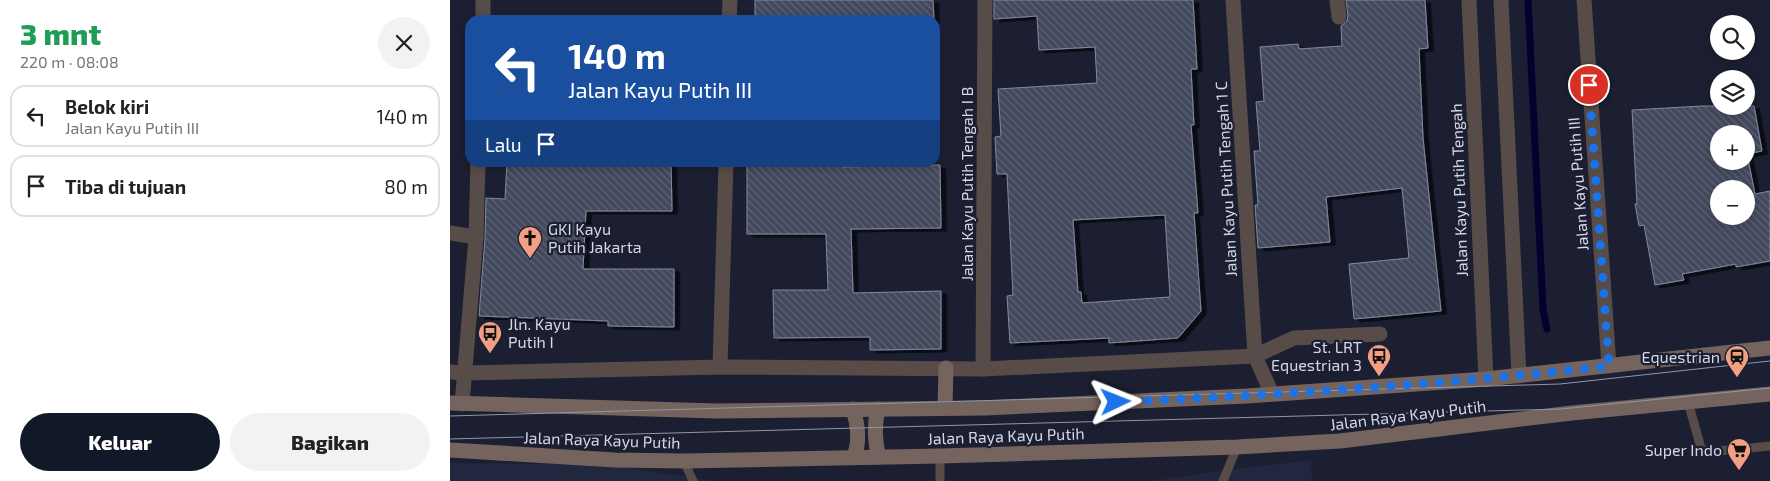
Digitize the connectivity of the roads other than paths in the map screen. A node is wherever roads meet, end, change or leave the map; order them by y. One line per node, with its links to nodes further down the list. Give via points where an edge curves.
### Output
1 (483, 0): 9 (street)
2 (730, 0): 10 (street)
3 (985, 0): 22 (street, Jalan Kayu Putih Tengah I B)
4 (1233, 0): 18 (street, Jalan Kayu Putih Tengah 1 C)
5 (1337, 0): 11 (street)
6 (1469, 0): 25 (street, Jalan Kayu Putih Tengah)
7 (1501, 0): 24 (street)
8 (1584, 0): 19 (street, Jalan Kayu Putih III)
9 (483, 15)
10 (729, 15)
11 (1339, 18)
12 (478, 167): 15 (street)
13 (726, 167): 20 (street)
14 (450, 233): 15 (street)
15 (476, 237): 23 (street)
16 (1380, 334): 18 (street, via 1294,338)
17 (1770, 348): 19 (main road, Jalan Raya Kayu Putih)
18 (1254, 356): 22 (street); 26 (street)
19 (1609, 366): 24 (main road, Jalan Raya Kayu Putih)
20 (720, 367): 21 (street); 23 (street)
21 (946, 368): 22 (street); 30 (main road)
22 (983, 369)
23 (457, 372): 29 (street)
24 (1524, 375): 25 (main road, Jalan Raya Kayu Putih)
25 (1486, 379): 26 (main road, Jalan Raya Kayu Putih)
26 (1272, 394): 30 (main road, Jalan Raya Kayu Putih)
27 (1770, 394): 28 (main road, Jalan Raya Kayu Putih)
28 (1688, 402): 33 (lane, via 1701,448 1709,452); 34 (main road, Jalan Raya Kayu Putih, via 1340,442)
29 (456, 404): 31 (main road, Jalan Raya Kayu Putih, via 716,411)
30 (945, 408): 32 (main road, Jalan Raya Kayu Putih)
31 (853, 409): 32 (main road, Jalan Raya Kayu Putih); 37 (main road, via 858,426)
32 (878, 409): 38 (main road, via 874,426)
33 (1770, 446)
34 (1237, 447): 36 (main road, Jalan Raya Kayu Putih); 42 (lane)
35 (450, 450): 39 (main road, Jalan Raya Kayu Putih, via 615,460)
36 (940, 456): 38 (main road, Jalan Raya Kayu Putih); 41 (lane)
37 (854, 457): 38 (main road, Jalan Raya Kayu Putih); 39 (main road, Jalan Raya Kayu Putih)
38 (879, 457)
39 (684, 460): 40 (lane)
40 (692, 481)
41 (940, 481)
42 (1222, 481)

